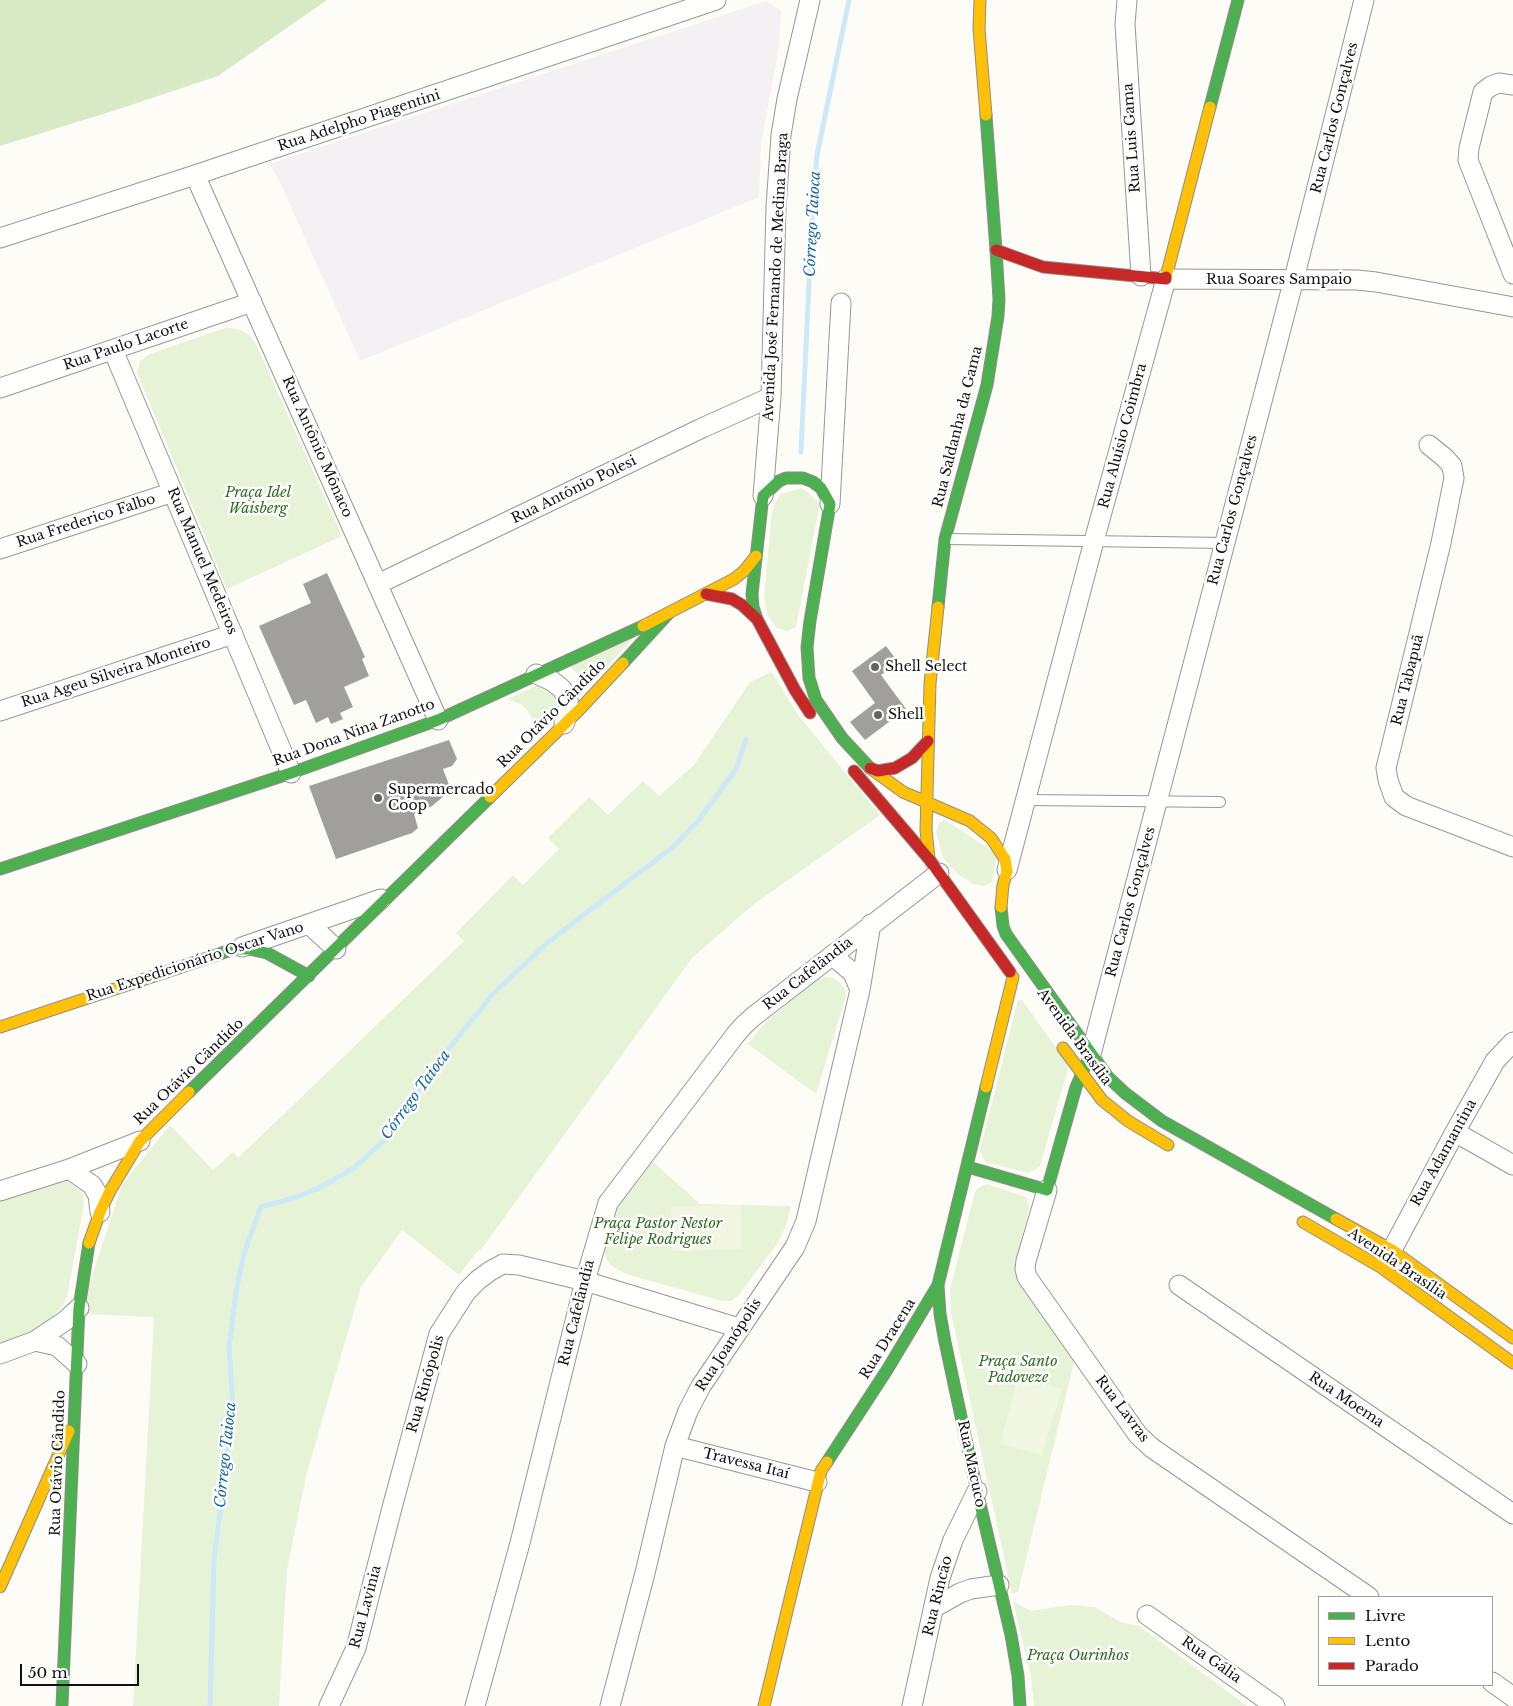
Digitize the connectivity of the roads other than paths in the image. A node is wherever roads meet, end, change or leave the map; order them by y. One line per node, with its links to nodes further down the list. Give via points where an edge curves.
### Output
1 (716, 0): 8 (street, Rua Adelpho Piagentini)
2 (810, 0): 24 (street, Avenida José Fernando de Medina Braga, via 781,135)
3 (980, 0): 10 (main road, Rua Saldanha da Gama, via 979,29)
4 (1127, 0): 14 (street, Rua Luis Gama, via 1125,24)
5 (1238, 0): 15 (main road, Rua Aluísio Coimbra)
6 (1364, 0): 16 (street, Rua Carlos Gonçalves)
7 (1513, 85): 13 (street, via 1499,83 1483,92 1468,160)
8 (195, 175): 9 (street, Rua Adelpho Piagentini); 19 (street, Rua Antônio Mônaco)
9 (0, 238)
10 (996, 250): 11 (main road, Rua Soares Sampaio); 18 (main road, Rua Saldanha da Gama)
11 (1043, 267): 12 (main road, Rua Soares Sampaio); 14 (main road, Rua Soares Sampaio)
12 (1024, 273)
13 (1513, 274)
14 (1141, 276): 15 (main road, Rua Soares Sampaio)
15 (1166, 279): 16 (street, Rua Soares Sampaio); 30 (street, Rua Aluísio Coimbra)
16 (1294, 279): 21 (street, Rua Soares Sampaio, via 1376,282); 31 (street, Rua Carlos Gonçalves)
17 (1008, 288): 18 (main road)
18 (999, 299): 29 (main road, Rua Saldanha da Gama, via 987,385)
19 (252, 302): 22 (street, Rua Paulo Lacorte); 34 (street, Rua Antônio Mônaco)
20 (840, 303): 28 (street)
21 (1513, 307)
22 (113, 350): 23 (street, Rua Paulo Lacorte); 26 (street, Rua Manuel Medeiros)
23 (0, 388)
24 (771, 397): 27 (street, Avenida José Fernando de Medina Braga); 34 (street, Rua Antônio Polesi)
25 (1429, 445): 55 (street, Rua Tabapuã, via 1452,466 1454,478 1386,768 1388,780 1394,796 1406,806)
26 (173, 492): 32 (street, Rua Frederico Falbo); 40 (street, Rua Manuel Medeiros)
27 (763, 496): 28 (main road, via 779,481 803,478 821,488); 33 (main road, Avenida José Fernando de Medina Braga)
28 (830, 504): 37 (main road)
29 (945, 539): 30 (lane); 47 (main road, Rua Saldanha da Gama, via 930,684)
30 (1094, 541): 31 (lane); 51 (street, Rua Aluísio Coimbra)
31 (1225, 543): 52 (street, Rua Carlos Gonçalves)
32 (0, 550)
33 (756, 556): 35 (main road, Rua Dona Nina Zanotto, via 734,579); 38 (main road, Avenida José Fernando de Medina Braga, via 751,599)
34 (378, 584): 44 (street, Rua Antônio Mônaco)
35 (706, 594): 36 (main road, Rua Dona Nina Zanotto); 38 (main road, via 732,599)
36 (668, 614): 42 (main road, Rua Dona Nina Zanotto); 45 (main road, Rua Otávio Cândido)
37 (810, 621): 39 (main road); 49 (main road, Avenida Brasília, via 808,668 814,694 842,738)
38 (760, 624): 41 (main road); 46 (main road, via 795,690)
39 (797, 632)
40 (233, 634): 43 (street, Rua Ageu Silveira Monteiro); 50 (street, Rua Manuel Medeiros)
41 (778, 636)
42 (536, 674): 44 (main road, Rua Dona Nina Zanotto); 45 (street, via 562,689 568,700 569,712)
43 (0, 711)
44 (438, 720): 50 (main road, Rua Dona Nina Zanotto)
45 (564, 724): 61 (main road, Rua Otávio Cândido)
46 (818, 724)
47 (928, 741): 49 (main road, via 912,758 895,768 884,771); 53 (main road, Rua Saldanha da Gama)
48 (844, 759): 57 (main road, Avenida Brasília)
49 (870, 768): 53 (main road, Avenida Brasília, via 903,792)
50 (291, 772): 56 (main road, Rua Dona Nina Zanotto)
51 (1027, 800): 52 (lane); 58 (street, Rua Aluísio Coimbra)
52 (1157, 801): 54 (lane); 71 (street, Rua Carlos Gonçalves)
53 (927, 802): 57 (main road, Rua Saldanha da Gama, via 926,841); 58 (main road, Avenida Brasília, via 958,814 985,833 1002,851)
54 (1220, 802)
55 (1513, 847)
56 (0, 869)
57 (938, 872): 60 (main road); 63 (street, Rua Cafelândia); 68 (main road, Avenida Brasília)
58 (1005, 878): 59 (main road); 73 (main road, Avenida Brasília, via 1001,910 1006,934)
59 (990, 893)
60 (969, 894)
61 (390, 896): 62 (street, Rua Expedicionário Oscar Vano); 65 (main road, Rua Otávio Cândido)
62 (308, 924): 64 (street, Rua Expedicionário Oscar Vano); 65 (street)
63 (872, 924): 66 (street, Rua Cafelândia); 69 (street, Rua Joanópolis)
64 (234, 949): 67 (main road, via 267,953); 72 (main road, Rua Expedicionário Oscar Vano)
65 (336, 949): 67 (main road, Rua Otávio Cândido)
66 (831, 956): 69 (street, via 853,973); 89 (street, Rua Cafelândia, via 736,1034 613,1194 604,1212)
67 (309, 976): 78 (main road, Rua Otávio Cândido)
68 (1013, 977): 70 (main road, Avenida Brasília); 81 (main road, Rua Dracena)
69 (860, 990): 93 (street, Rua Joanópolis, via 806,1221 795,1247)
70 (1023, 990)
71 (1100, 1020): 73 (street); 75 (street, Rua Carlos Gonçalves)
72 (0, 1027)
73 (1066, 1036): 75 (main road, Avenida Brasília); 76 (main road, Avenida Brasília)
74 (1513, 1042): 77 (street, Rua Adamantina, via 1495,1061)
75 (1091, 1054): 76 (main road, Rua Carlos Gonçalves); 87 (main road, Avenida Brasília, via 1114,1083 1162,1121)
76 (1081, 1073): 79 (main road, Avenida Brasília, via 1116,1112); 83 (main road, Rua Lavras)
77 (1455, 1132): 80 (street); 87 (street, Rua Adamantina)
78 (140, 1141): 82 (street); 85 (main road, Rua Otávio Cândido)
79 (1176, 1149)
80 (1513, 1164)
81 (968, 1167): 83 (main road); 90 (main road, Rua Dracena)
82 (69, 1168): 84 (street); 85 (street, via 92,1185 98,1195)
83 (1047, 1190): 109 (street, Rua Lavras, via 1026,1261 1027,1277 1138,1435 1152,1448)
84 (0, 1191)
85 (100, 1212): 92 (main road, Rua Otávio Cândido, via 88,1247)
86 (1294, 1217): 88 (main road, Avenida Brasília)
87 (1392, 1250): 88 (street, Rua Adamantina); 94 (main road, Avenida Brasília)
88 (1382, 1268): 98 (main road, Avenida Brasília)
89 (585, 1281): 93 (street, Rua Rinópolis); 105 (street, Rua Rinópolis, via 519,1264 503,1264 490,1270 466,1292 439,1334); 116 (street, Rua Cafelândia, via 520,1543)
90 (938, 1286): 100 (main road, Rua Dracena); 104 (main road, Rua Macuco, via 942,1342)
91 (1179, 1286): 106 (street, Rua Moema)
92 (79, 1308): 95 (street); 99 (main road, Rua Otávio Cândido)
93 (740, 1328): 102 (street, Rua Joanópolis, via 701,1386)
94 (1513, 1338)
95 (35, 1341): 97 (street); 99 (street, via 57,1346)
96 (910, 1353): 100 (main road)
97 (0, 1354)
98 (1513, 1363)
99 (77, 1364): 101 (main road, Rua Otávio Cândido)
100 (887, 1370): 103 (main road, Rua Dracena, via 824,1464)
101 (75, 1416): 108 (main road); 114 (main road, Rua Otávio Cândido)
102 (675, 1446): 103 (street, Travessa Itaí); 117 (street, Rua Joanópolis)
103 (817, 1482): 118 (main road, Rua Dracena)
104 (977, 1491): 107 (main road, Rua Macuco); 110 (street, Rua Rincão, via 953,1540)
105 (393, 1504): 115 (street, Rua Lavinia, via 356,1648)
106 (1513, 1514)
107 (999, 1585): 110 (street, via 970,1588); 120 (main road, Rua Macuco, via 1011,1634)
108 (0, 1587)
109 (1367, 1596)
110 (934, 1607): 119 (street, Rua Rincão)
111 (1147, 1615): 121 (street, Rua Gália)
112 (1493, 1683): 113 (street)
113 (1513, 1697)
114 (62, 1706)
115 (329, 1706)
116 (475, 1706)
117 (610, 1706)
118 (764, 1706)
119 (912, 1706)
120 (1020, 1706)
121 (1275, 1706)

